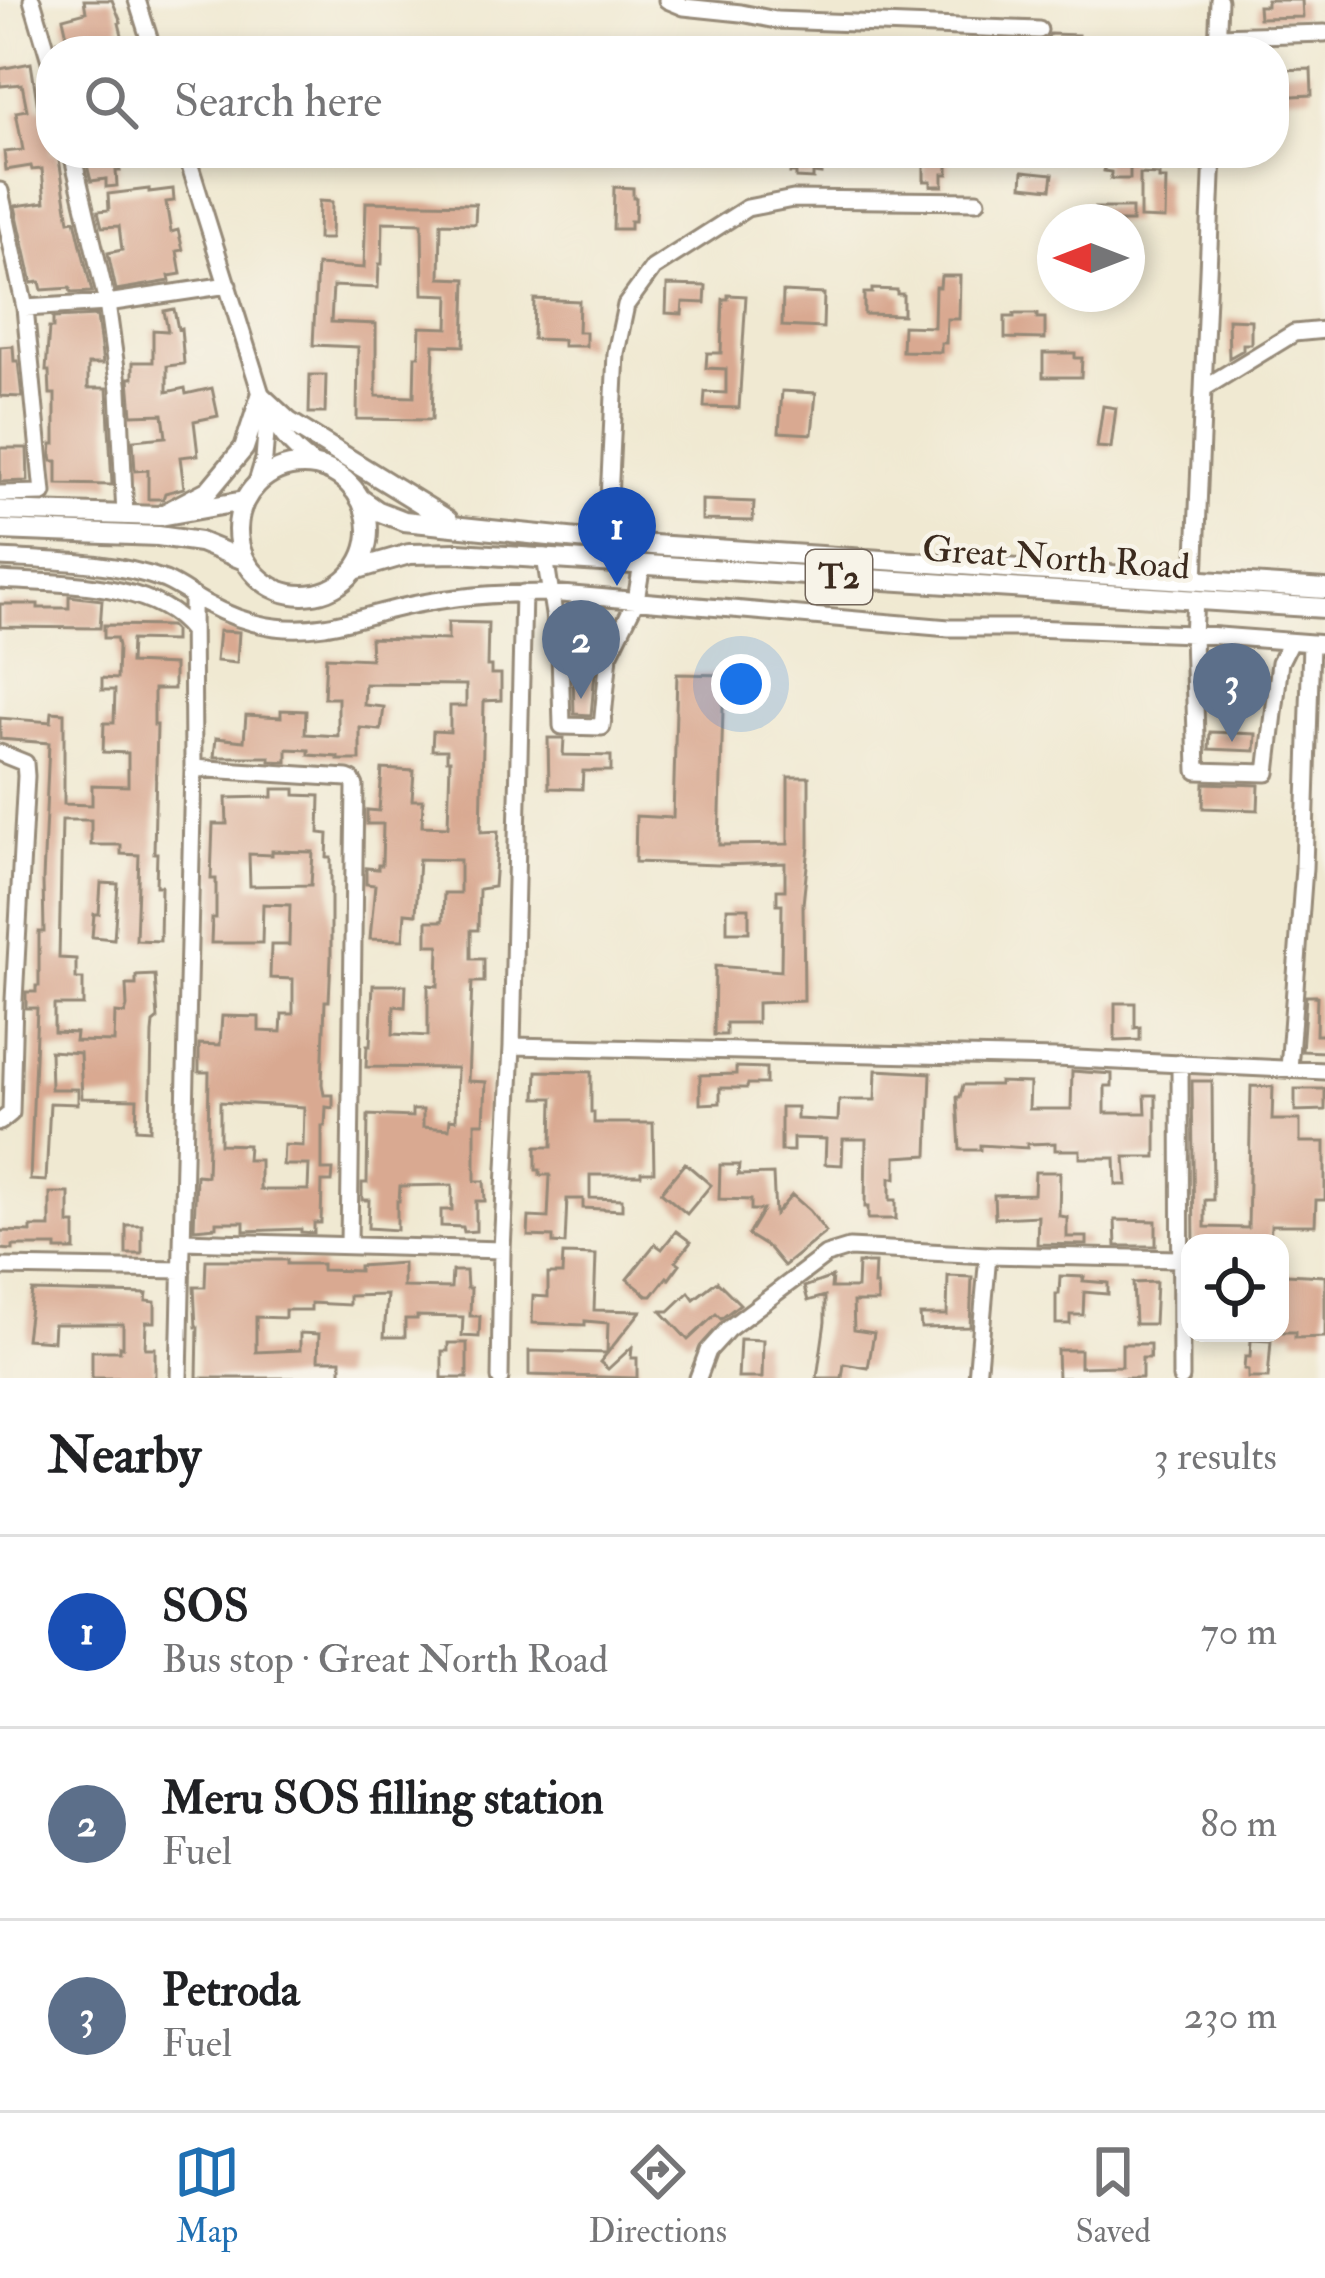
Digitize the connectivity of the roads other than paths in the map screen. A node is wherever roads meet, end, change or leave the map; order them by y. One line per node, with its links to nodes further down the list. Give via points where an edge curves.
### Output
1 (32, 0): 7 (street)
2 (137, 0): 8 (street)
3 (667, 0): 5 (street, via 776,20)
4 (1219, 0): 9 (street)
5 (1040, 30)
6 (1325, 33): 10 (street)
7 (43, 36)
8 (148, 36)
9 (1217, 36)
10 (1289, 37)
11 (76, 168): 17 (street)
12 (191, 168): 16 (street)
13 (1212, 168): 20 (street)
14 (0, 191): 18 (street)
15 (977, 201): 32 (street, via 793,199 747,208 653,268 626,305 616,353)
16 (228, 285): 17 (street); 21 (street)
17 (107, 303): 18 (street); 28 (street)
18 (25, 308): 24 (street, via 43,494)
19 (1325, 330): 20 (street, via 1294,333)
20 (1204, 388): 40 (street)
21 (264, 403): 22 (street, via 279,434); 23 (street, via 268,435); 29 (main road, via 244,448 209,490); 30 (main road)
22 (321, 469): 23 (main road, via 287,468); 25 (main road, T2)
23 (257, 482): 26 (main road)
24 (0, 494)
25 (361, 499): 30 (main road, Great North Road / T2, via 404,521); 37 (main road, via 368,541)
26 (244, 501): 29 (main road); 35 (main road, via 237,526)
27 (0, 511): 28 (main road)
28 (124, 516): 29 (main road)
29 (160, 516)
30 (457, 525): 32 (main road, Great North Road / T2)
31 (0, 530): 35 (main road, T2, via 158,536)
32 (607, 542): 40 (main road, Great North Road / T2)
33 (545, 557): 36 (main road, Great North Road / T2); 37 (main road, Great North Road / T2, via 409,554); 42 (street)
34 (0, 558): 43 (street, via 135,572)
35 (244, 560): 37 (main road, T2, via 264,582 302,595 331,588)
36 (642, 564): 40 (main road, Great North Road / T2); 44 (street)
37 (355, 570)
38 (0, 580): 46 (street, via 131,594)
39 (1325, 589): 40 (main road, Great North Road / T2)
40 (1195, 591): 45 (main road, Great North Road / T2); 47 (street)
41 (523, 593): 42 (street); 43 (street, via 448,598 296,627 244,621); 57 (street)
42 (550, 593): 44 (street); 50 (street)
43 (192, 595): 46 (street)
44 (636, 600): 47 (street, via 949,628); 51 (street)
45 (1325, 608)
46 (192, 631): 53 (street)
47 (1193, 634): 48 (street); 48 (street, via 1197,771 1268,772 1280,662)
48 (1290, 642): 49 (street)
49 (1318, 644): 59 (street)
50 (560, 652): 51 (street); 51 (street, via 562,725 602,727)
51 (609, 655)
52 (0, 753): 55 (street, via 25,764)
53 (193, 768): 62 (street); 63 (street, via 347,778 355,786)
54 (0, 877): 55 (street)
55 (22, 877): 56 (street)
56 (7, 1000): 61 (street, via 11,1113)
57 (512, 1046): 58 (street); 64 (street)
58 (1180, 1063): 59 (street); 66 (street)
59 (1289, 1069): 60 (street)
60 (1325, 1071)
61 (0, 1122)
62 (183, 1241): 63 (street); 68 (street)
63 (349, 1245): 64 (street)
64 (502, 1250): 70 (street)
65 (988, 1255): 66 (street); 71 (street, via 837,1250 728,1329); 72 (street)
66 (1179, 1259): 73 (street)
67 (0, 1268): 68 (street)
68 (182, 1270): 69 (street)
69 (179, 1378)
70 (500, 1378)
71 (698, 1378)
72 (976, 1378)
73 (1181, 1378)

